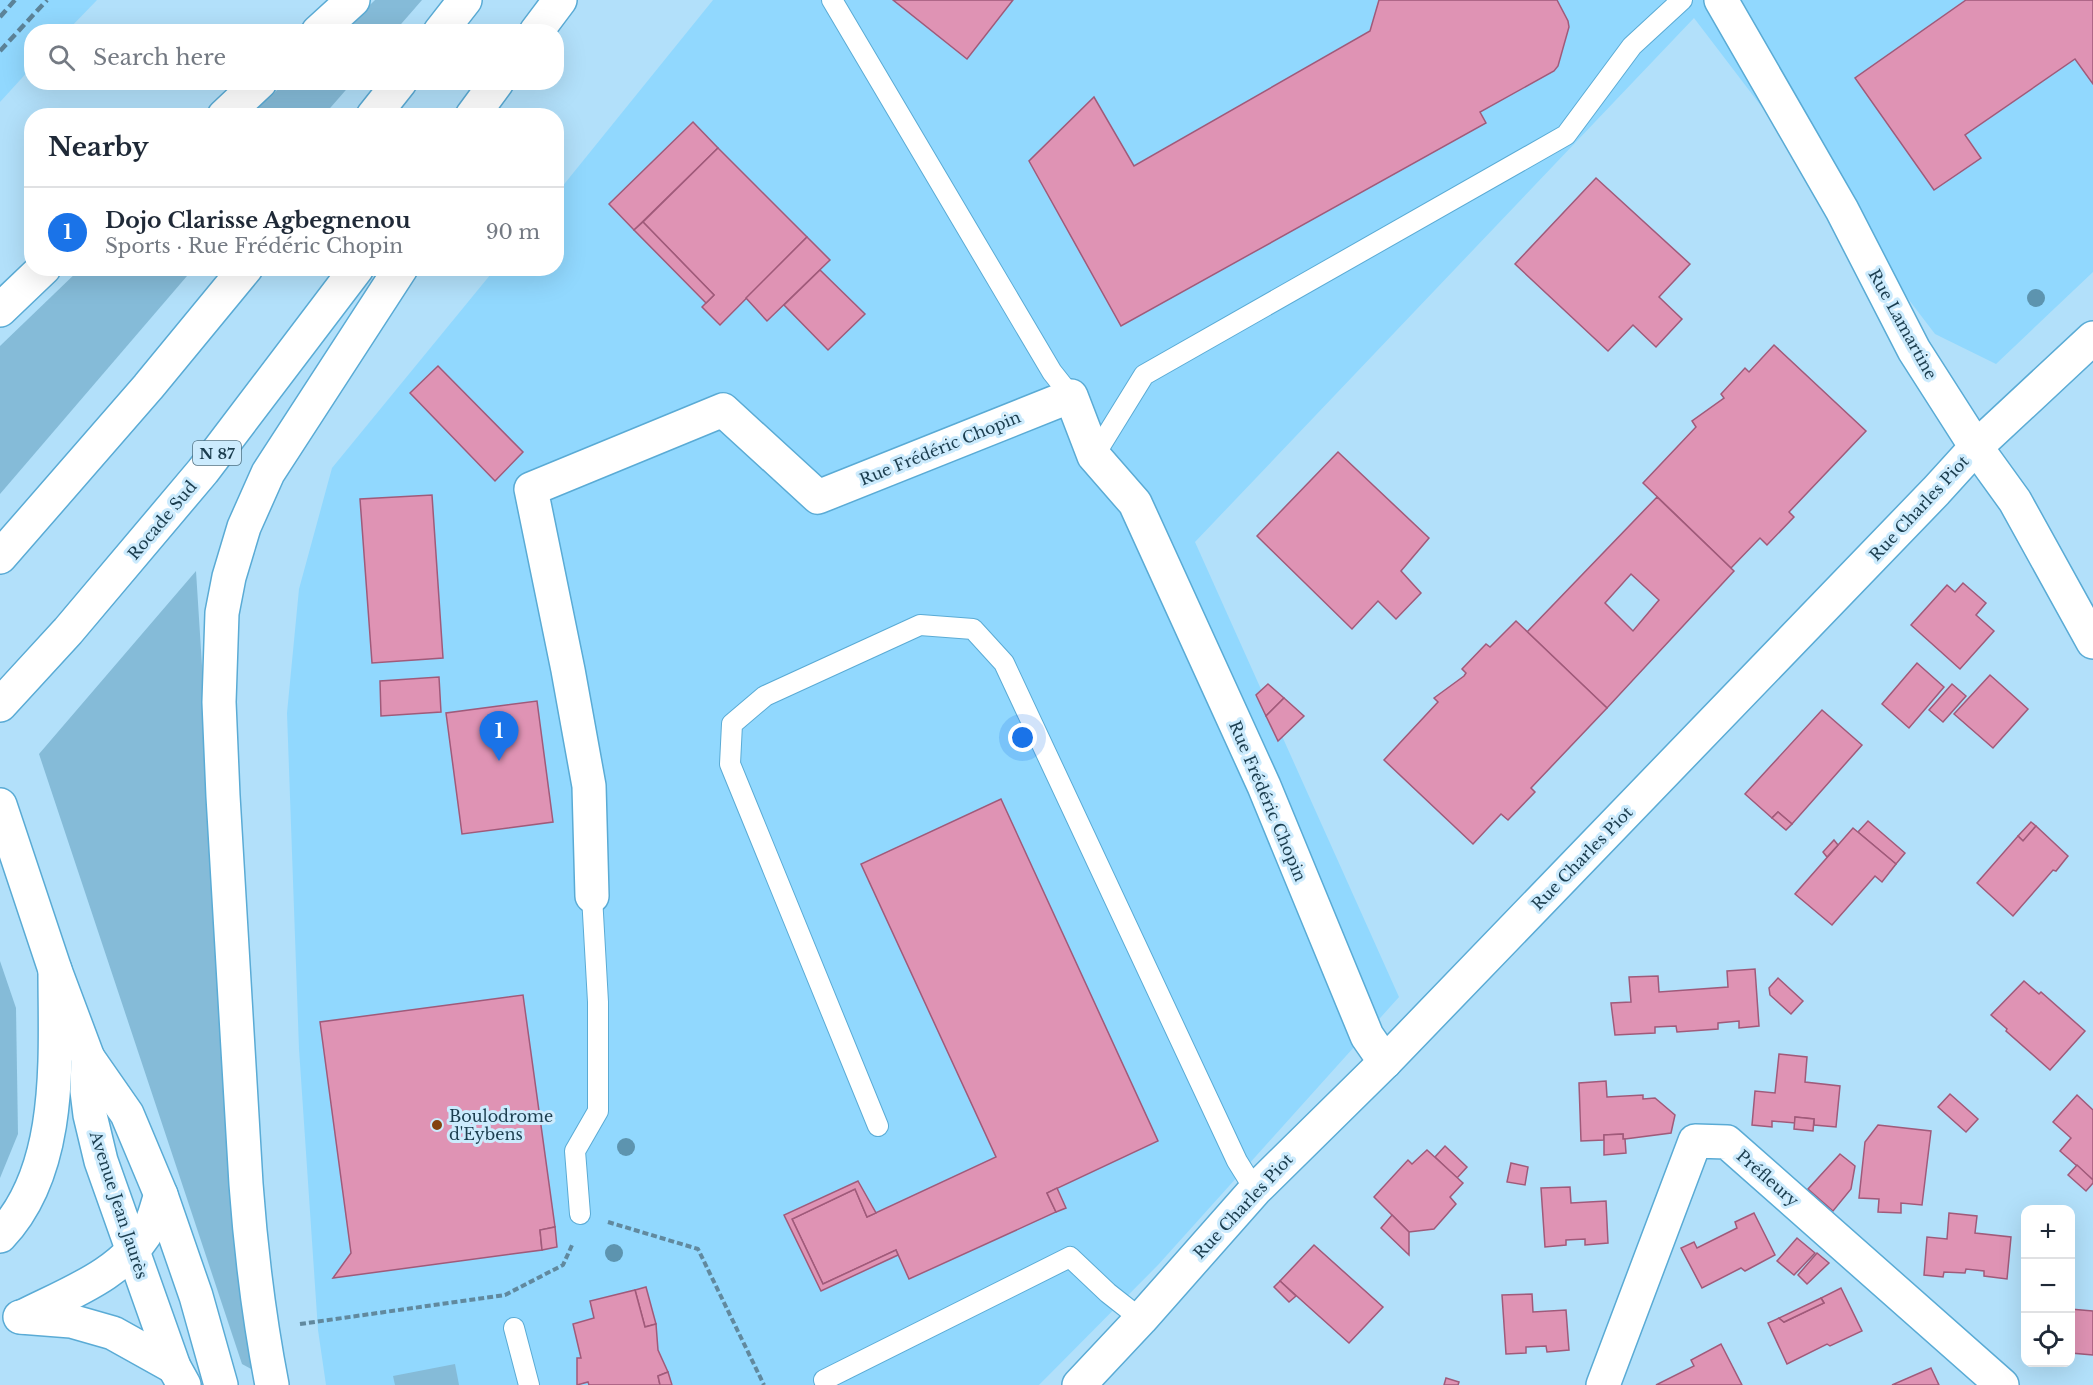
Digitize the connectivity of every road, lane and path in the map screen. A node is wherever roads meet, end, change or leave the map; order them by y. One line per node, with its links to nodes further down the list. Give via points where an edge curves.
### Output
1 (353, 0): 8 (main road)
2 (465, 0): 9 (main road)
3 (560, 0): 10 (main road)
4 (575, 0): 11 (main road)
5 (832, 0): 28 (lane, via 1046,362)
6 (1682, 0): 30 (lane, via 1632,46 1566,135 1144,375)
7 (1721, 0): 29 (main road, Rue Lamartine, via 1842,210 1914,350)
8 (327, 24)
9 (446, 24)
10 (542, 24)
11 (559, 24)
12 (252, 90): 16 (main road)
13 (393, 90): 17 (main road)
14 (491, 90): 18 (main road)
15 (516, 90): 19 (main road)
16 (233, 108)
17 (379, 108)
18 (478, 108)
19 (505, 108)
20 (24, 270): 25 (main road)
21 (36, 276): 26 (main road)
22 (239, 276): 31 (main road)
23 (351, 276): 32 (main road, Rocade Sud / N 87, via 203,471)
24 (396, 276): 54 (main road, via 268,473 244,527 222,613 222,772 247,1196 259,1316)
25 (0, 279)
26 (0, 310)
27 (2093, 338): 29 (main road, Rue Charles Piot)
28 (1071, 396): 30 (main road, Rue Frédéric Chopin); 37 (main road, Rue Frédéric Chopin, via 818,497 723,410 531,489 589,786)
29 (1976, 447): 33 (main road, Rue Lamartine, via 2014,501); 40 (main road, Rue Charles Piot)
30 (1094, 456): 40 (main road, Rue Frédéric Chopin, via 1135,503 1264,786 1367,1036)
31 (0, 557)
32 (68, 631): 34 (main road, Rocade Sud / N 87); 35 (main road)
33 (2093, 642)
34 (0, 705)
35 (0, 715)
36 (0, 805): 38 (main road, Avenue Jean Jaurès)
37 (592, 896): 44 (lane, via 598,1002 598,1111 575,1151)
38 (55, 970): 39 (main road, Avenue Jean Jaurès); 45 (main road, via 50,1126 32,1185)
39 (88, 1058): 43 (main road, via 127,1114); 46 (main road, Avenue Jean Jaurès, via 90,1115 101,1161)
40 (1384, 1062): 42 (main road, Rue Charles Piot)
41 (878, 1126): 42 (lane, via 730,764 732,724 765,696 921,625 973,629 1004,663 1237,1161)
42 (1255, 1190): 48 (main road, Rue Charles Piot)
43 (161, 1195): 46 (main road, via 150,1226); 53 (main road)
44 (580, 1214): 50 (path, via 563,1264 505,1295 300,1323); 56 (path, via 698,1249)
45 (0, 1236)
46 (133, 1251): 47 (main road, via 88,1283); 51 (main road, Avenue Jean Jaurès)
47 (11, 1319): 51 (main road, via 70,1321 113,1333)
48 (1141, 1319): 52 (lane, via 1070,1257); 57 (main road, Rue Charles Piot)
49 (514, 1328): 55 (lane)
50 (301, 1334)
51 (179, 1376)
52 (824, 1380)
53 (221, 1385)
54 (272, 1385)
55 (529, 1385)
56 (764, 1385)
57 (1079, 1385)
58 (1603, 1385): 59 (main road, Préfleury, via 1695,1141 1727,1142)
59 (2002, 1385)

